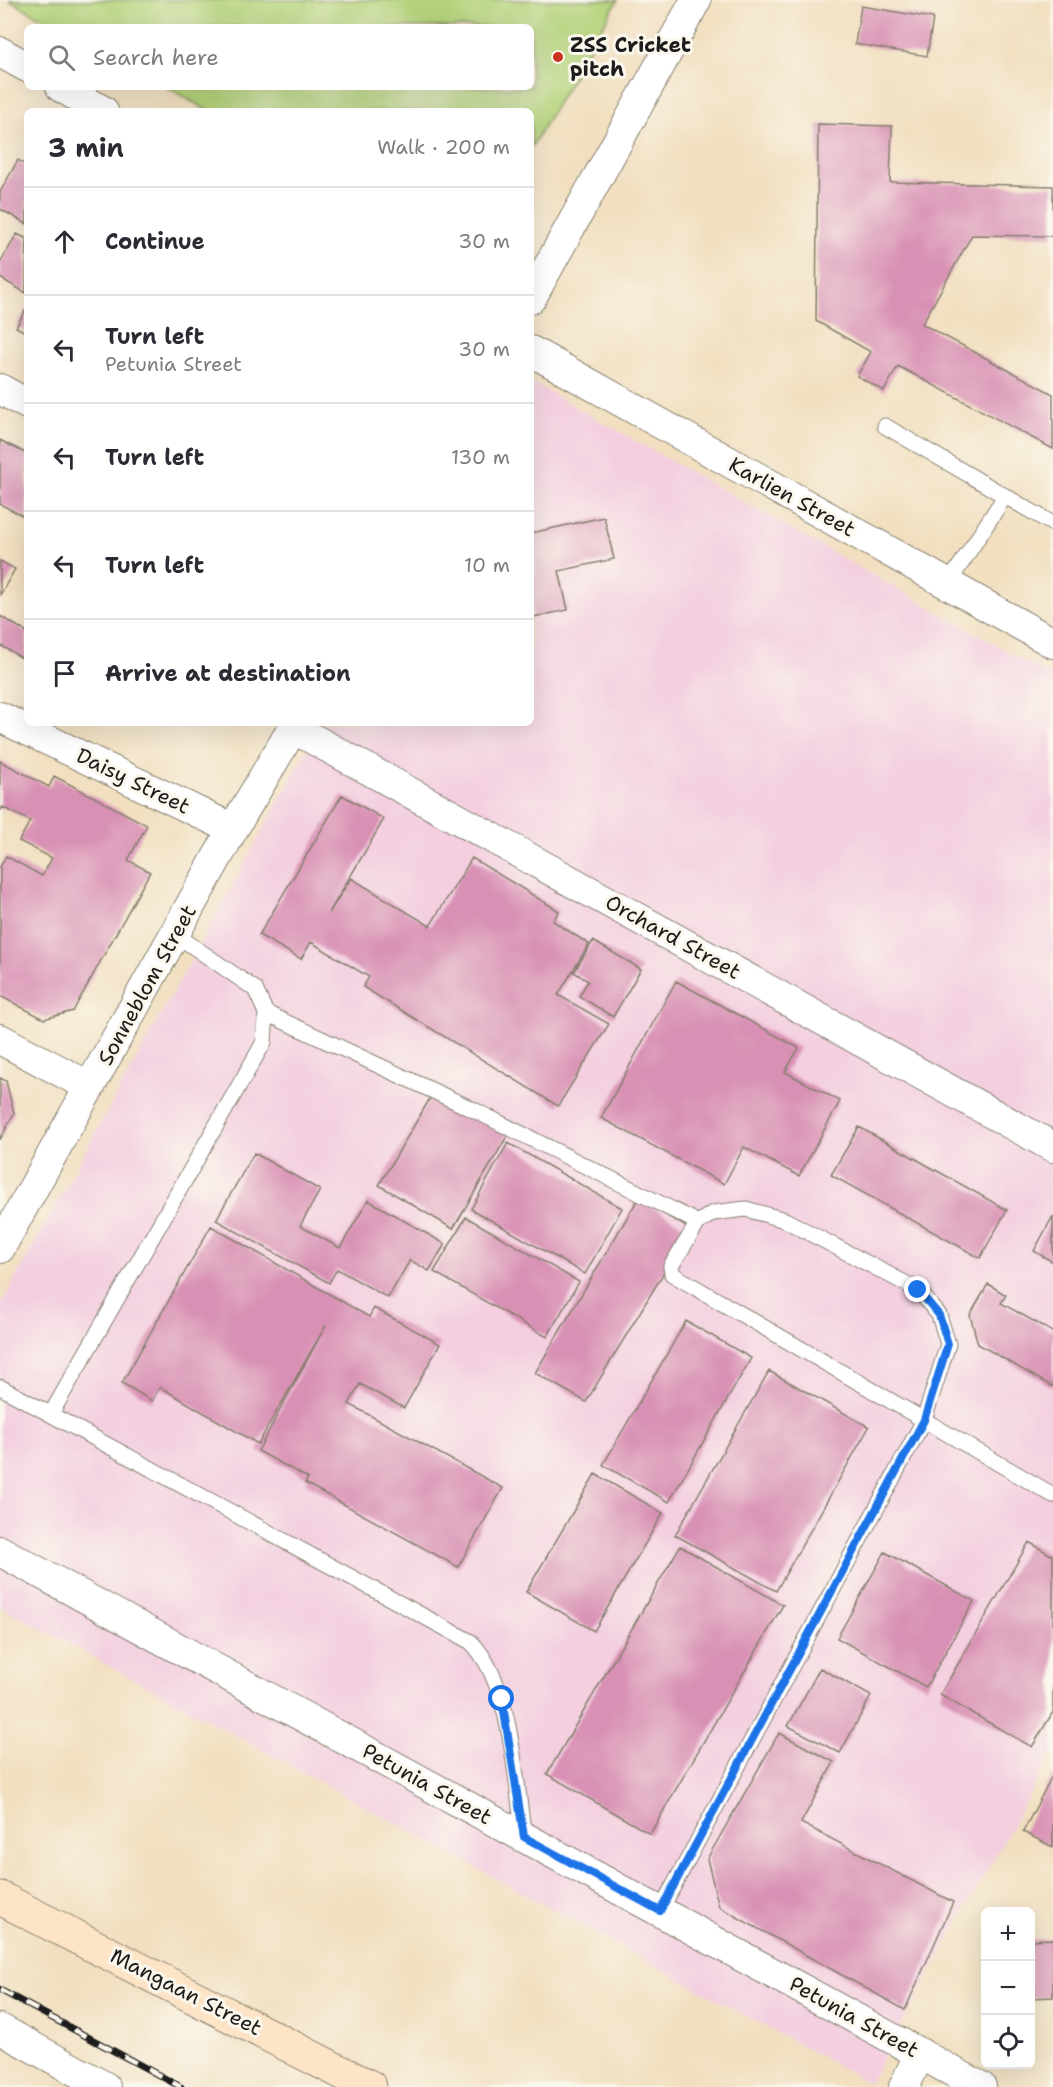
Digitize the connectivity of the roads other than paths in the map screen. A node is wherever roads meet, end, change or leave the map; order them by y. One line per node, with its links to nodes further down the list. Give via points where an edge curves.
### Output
1 (696, 0): 6 (street)
2 (0, 52): 3 (street)
3 (24, 66)
4 (66, 90): 5 (street)
5 (98, 108)
6 (534, 293)
7 (534, 353): 13 (street, Karlien Street)
8 (0, 389): 9 (street)
9 (24, 402)
10 (885, 426): 11 (lane)
11 (1005, 496): 12 (lane); 13 (lane)
12 (1053, 524)
13 (948, 584): 14 (street, Karlien Street)
14 (1053, 643)
15 (0, 717): 17 (street, Daisy Street)
16 (294, 726): 17 (street, Sonneblom Street); 22 (street, Orchard Street)
17 (233, 829): 18 (street, Sonneblom Street)
18 (175, 934): 19 (lane, via 255,989); 21 (street, Sonneblom Street)
19 (266, 1012): 23 (lane, via 472,1109); 26 (lane, via 264,1042)
20 (0, 1039): 21 (street)
21 (90, 1087): 24 (street, Sonneblom Street)
22 (1053, 1147)
23 (696, 1224): 27 (lane, via 671,1266 672,1274); 27 (lane, via 713,1213 746,1209 785,1220 918,1290 939,1315 948,1344)
24 (0, 1248)
25 (0, 1387): 26 (lane)
26 (51, 1414): 30 (lane, via 471,1642 484,1655 502,1699)
27 (924, 1420): 28 (lane); 32 (lane)
28 (1053, 1495)
29 (0, 1551): 30 (street, Petunia Street)
30 (524, 1837): 32 (street, Petunia Street)
31 (0, 1898): 36 (street, Mangaan Street)
32 (660, 1911): 34 (street, Petunia Street)
33 (0, 2029): 35 (street)
34 (920, 2053): 37 (street); 38 (street, Petunia Street)
35 (105, 2087)
36 (370, 2087)
37 (904, 2087)
38 (981, 2087)

